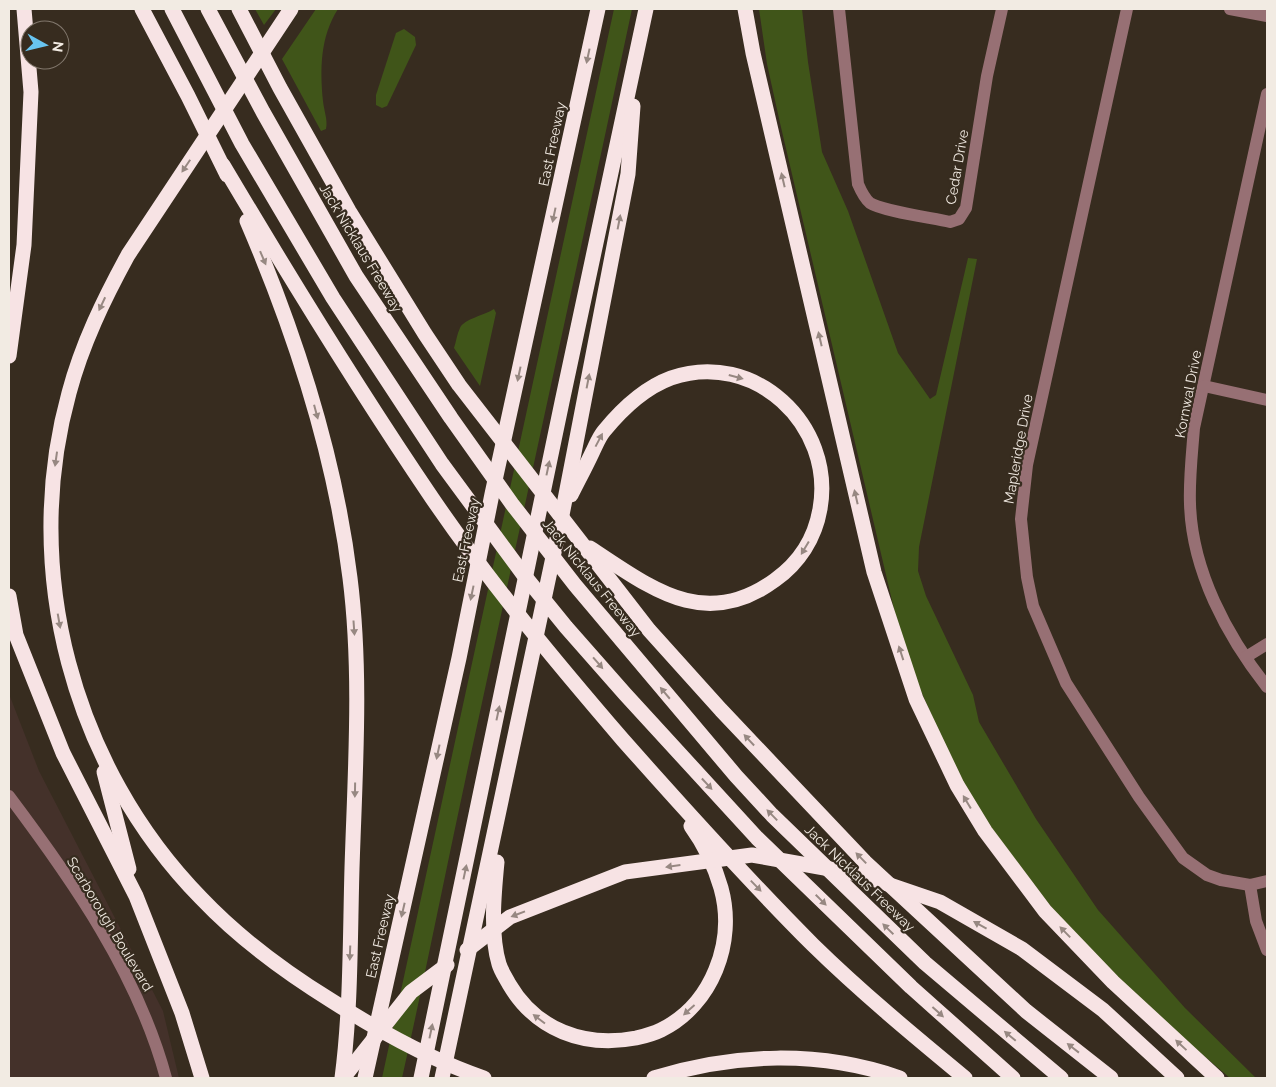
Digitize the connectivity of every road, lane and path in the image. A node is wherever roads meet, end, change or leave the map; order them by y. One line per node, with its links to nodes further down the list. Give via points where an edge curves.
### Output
1 (24, 9): 18 (highway, via 30,92 25,226)
2 (142, 9): 17 (highway)
3 (172, 9): 45 (highway, one-way to 45, via 242,144 333,298 442,464 518,567 566,627 757,838 911,987)
4 (208, 9): 46 (highway, Jack Nicklaus Freeway, one-way to 4, via 925,963 772,815 574,585 451,418 356,276)
5 (291, 9): 27 (highway, one-way to 27, via 128,255 95,319 69,392 55,462 52,564 65,651)
6 (598, 9): 38 (highway, East Freeway, one-way to 38)
7 (646, 9): 15 (highway)
8 (746, 9): 49 (highway, one-way to 8, via 1113,982 1045,911 985,831 957,785 916,700 874,572 753,53)
9 (839, 9): 10 (street, Cedar Drive, via 861,191 878,207 950,222 959,219 966,208 987,76)
10 (1002, 9)
11 (1127, 9): 32 (street, Mapleridge Drive, via 1027,465 1021,519 1027,577 1032,606 1066,683 1174,848 1207,875)
12 (1230, 9): 14 (street)
13 (240, 12): 22 (highway, via 364,236 459,385)
14 (1267, 16)
15 (636, 58): 21 (highway, one-way to 15, via 628,174); 39 (highway, one-way to 15)
16 (1267, 94): 19 (street, Kornwal Drive)
17 (223, 165): 29 (highway, via 312,314 432,499 558,664); 37 (highway, one-way to 37, via 271,276 306,375 334,480 350,579 356,666 356,739 346,1049)
18 (9, 356)
19 (1204, 386): 20 (street); 25 (street, Kornwal Drive, via 1194,428 1191,462 1193,533 1207,583)
20 (1267, 400)
21 (562, 515): 22 (highway, one-way to 22, via 602,434 645,390 671,378 693,373 716,373 758,384 796,414 815,449 822,482 822,502 816,528 801,555 786,572 750,595 704,604 677,598 649,586); 28 (highway)
22 (580, 542): 47 (highway, one-way to 22, via 1026,1011 865,862 649,630)
23 (9, 596): 33 (highway, via 16,635 63,754)
24 (1267, 644): 25 (street)
25 (1246, 657): 26 (street, Kornwal Drive)
26 (1267, 687)
27 (95, 740): 33 (highway); 41 (highway, via 119,789 148,833 201,898 257,948 358,1017 440,1060)
28 (506, 783): 29 (highway, one-way to 28, via 696,833 721,888 724,923 721,955 698,1002 676,1022 650,1034 606,1041 562,1032 540,1020 515,993 499,964 494,920 495,881); 40 (highway)
29 (664, 786): 44 (highway, one-way to 44, via 819,951)
30 (9, 796): 35 (street, Scarborough Boulevard, via 60,867 109,946 143,1009)
31 (1267, 881): 32 (street, Mapleridge Drive)
32 (1250, 885): 34 (street, via 1256,922)
33 (136, 896): 36 (highway, via 182,1013)
34 (1267, 950)
35 (166, 1078)
36 (202, 1078)
37 (342, 1078): 48 (highway, one-way to 37, via 1103,1010 1022,949 940,902 858,874 752,855 625,872 510,917 411,992)
38 (365, 1078)
39 (421, 1078)
40 (442, 1078)
41 (484, 1078)
42 (654, 1078): 43 (highway, via 748,1058 778,1057 831,1061 878,1070)
43 (900, 1078)
44 (965, 1078)
45 (1014, 1078)
46 (1061, 1078)
47 (1111, 1078)
48 (1177, 1078)
49 (1217, 1078)

